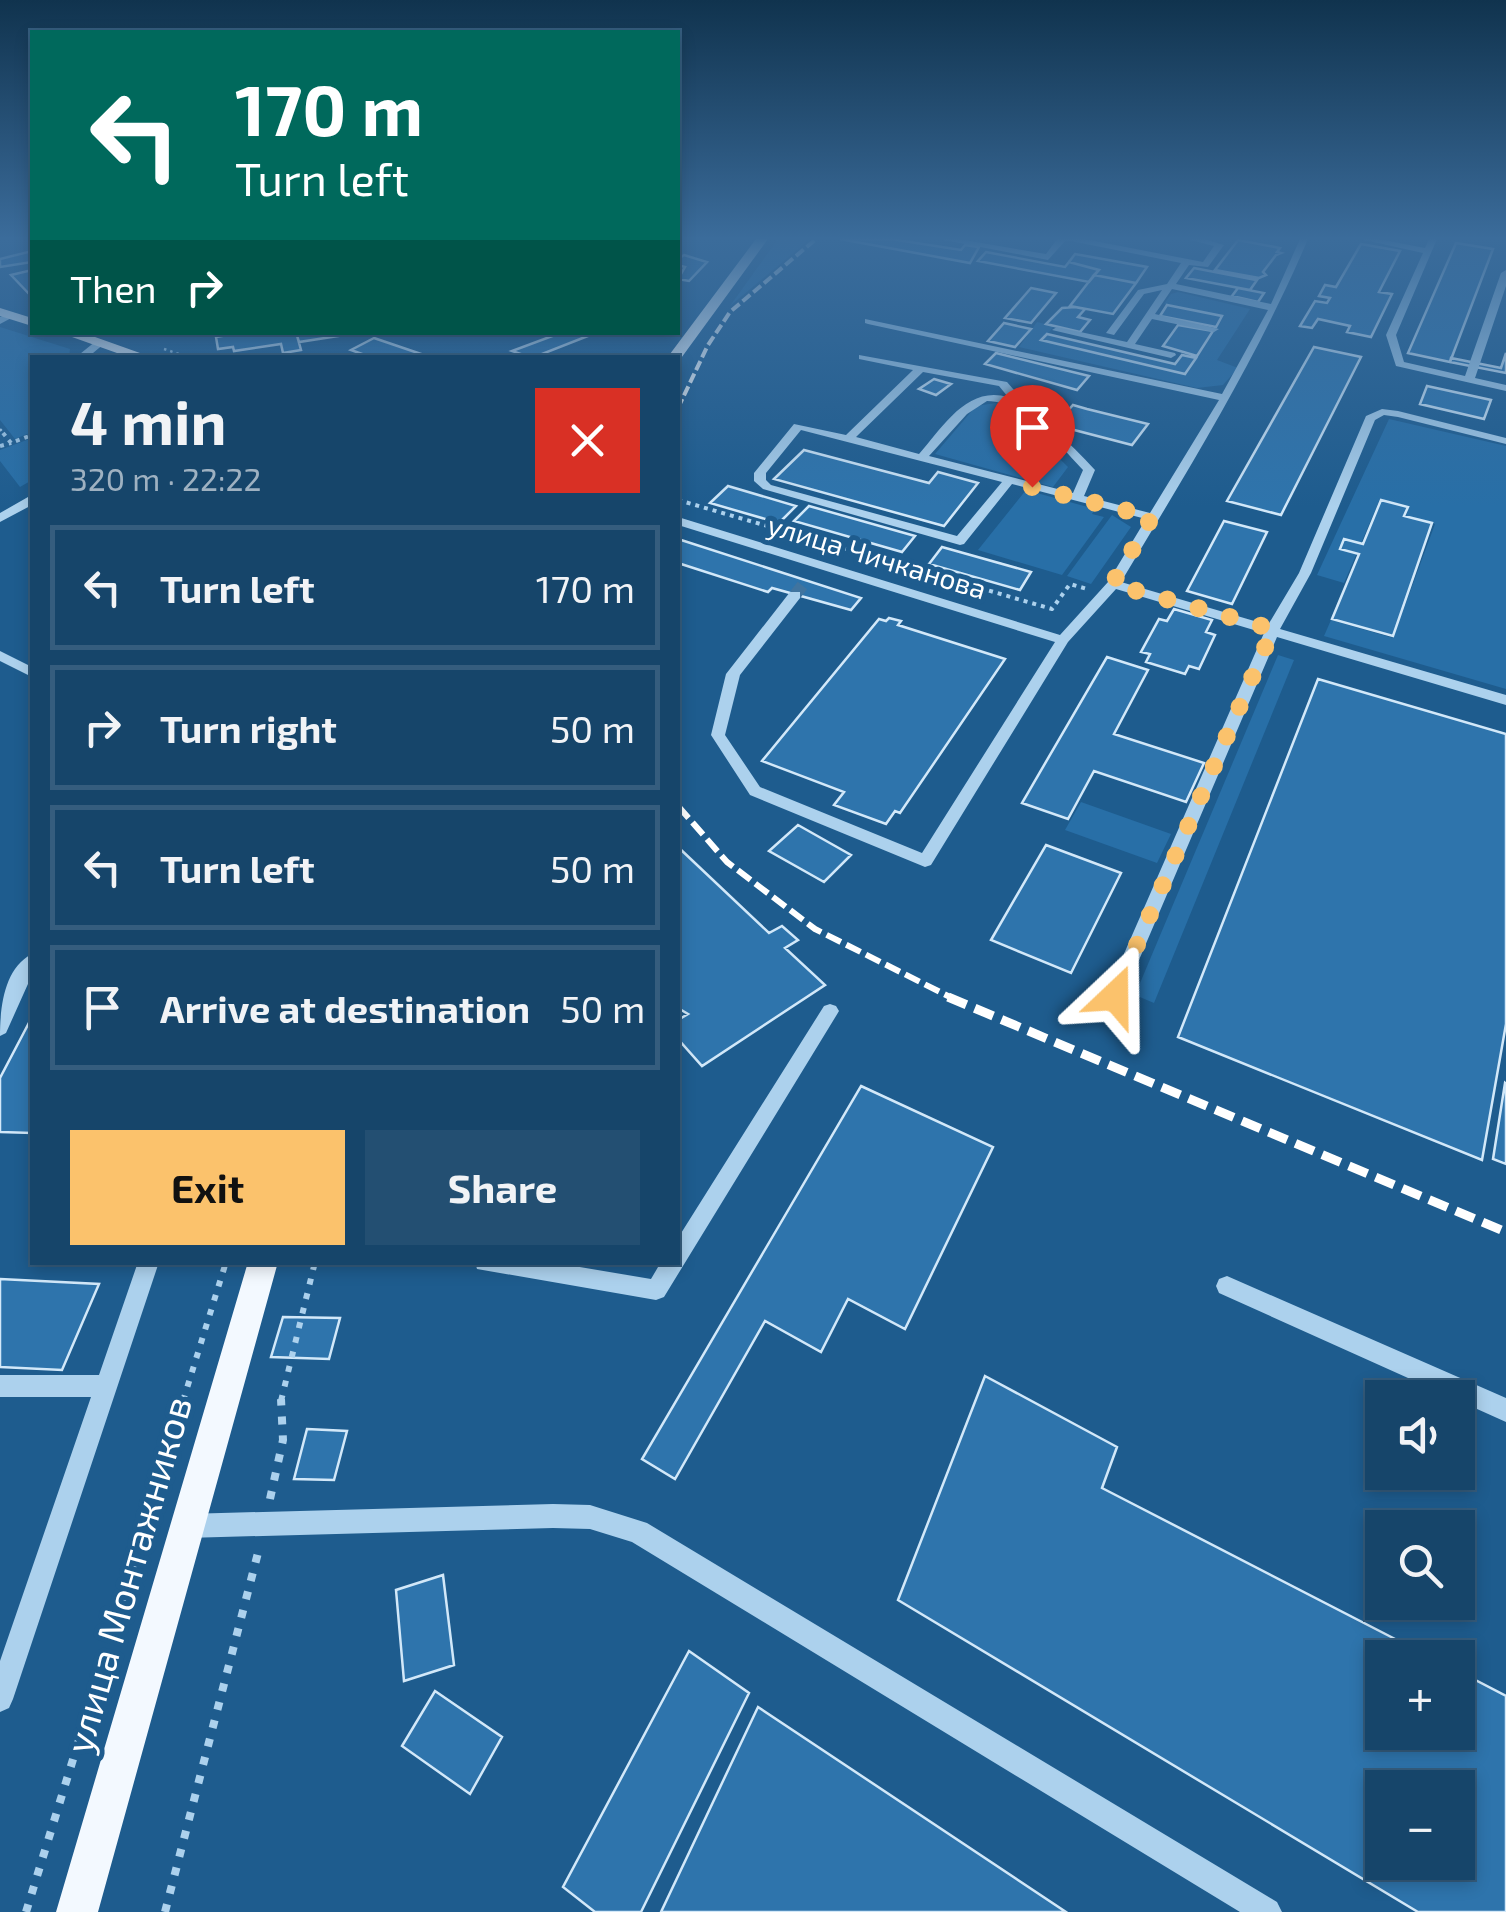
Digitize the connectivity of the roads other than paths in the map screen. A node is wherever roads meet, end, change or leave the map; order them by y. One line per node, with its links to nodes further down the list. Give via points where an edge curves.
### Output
1 (696, 328): 17 (main road)
2 (902, 328): 23 (lane)
3 (1115, 328): 11 (lane)
4 (1141, 328): 14 (lane)
5 (1210, 328): 9 (lane)
6 (1263, 328): 23 (lane)
7 (1394, 328): 21 (lane, via 1400,364)
8 (1487, 328): 21 (lane)
9 (1214, 329)
10 (1057, 330): 14 (lane)
11 (1111, 333)
12 (75, 335): 13 (main road)
13 (100, 343): 15 (lane); 16 (main road)
14 (1129, 346): 18 (lane)
15 (84, 355)
16 (138, 355)
17 (676, 355)
18 (1171, 355)
19 (863, 357): 20 (lane)
20 (921, 368): 24 (lane, via 1002,384); 25 (lane)
21 (1469, 380): 22 (lane)
22 (1506, 388)
23 (1225, 398): 31 (lane)
24 (1017, 401): 27 (lane, via 999,397 970,406); 29 (lane, via 1089,470)
25 (848, 439): 27 (lane); 28 (lane, via 798,426 760,481 960,541)
26 (1506, 441): 38 (lane, via 1389,412 1370,418 1305,574)
27 (921, 458): 28 (lane)
28 (1008, 481): 29 (lane)
29 (1077, 496): 31 (lane)
30 (30, 501): 32 (lane)
31 (1152, 517): 36 (lane)
32 (0, 518)
33 (680, 522): 34 (lane, улица Чичканова)
34 (820, 566): 35 (lane); 39 (lane, улица Чичканова)
35 (806, 580)
36 (1108, 588): 38 (lane); 39 (lane)
37 (795, 595): 39 (lane, via 732,674 718,736 755,792 925,861)
38 (1273, 629): 42 (lane); 44 (lane)
39 (1063, 640)
40 (0, 655): 41 (lane)
41 (30, 671)
42 (1506, 700)
43 (30, 964): 46 (lane)
44 (1115, 996)
45 (830, 1011): 47 (lane)
46 (0, 1028)
47 (680, 1253)
48 (148, 1265): 54 (lane)
49 (262, 1265): 56 (main road, улица Монтажников)
50 (671, 1265): 51 (lane, via 656,1290)
51 (526, 1266)
52 (1226, 1286): 55 (lane)
53 (0, 1386): 54 (lane)
54 (107, 1386): 57 (lane)
55 (1506, 1410)
56 (186, 1526): 58 (main road, улица Монтажников); 59 (lane, via 553,1516 590,1517 638,1532)
57 (0, 1698)
58 (77, 1912)
59 (1267, 1912)

